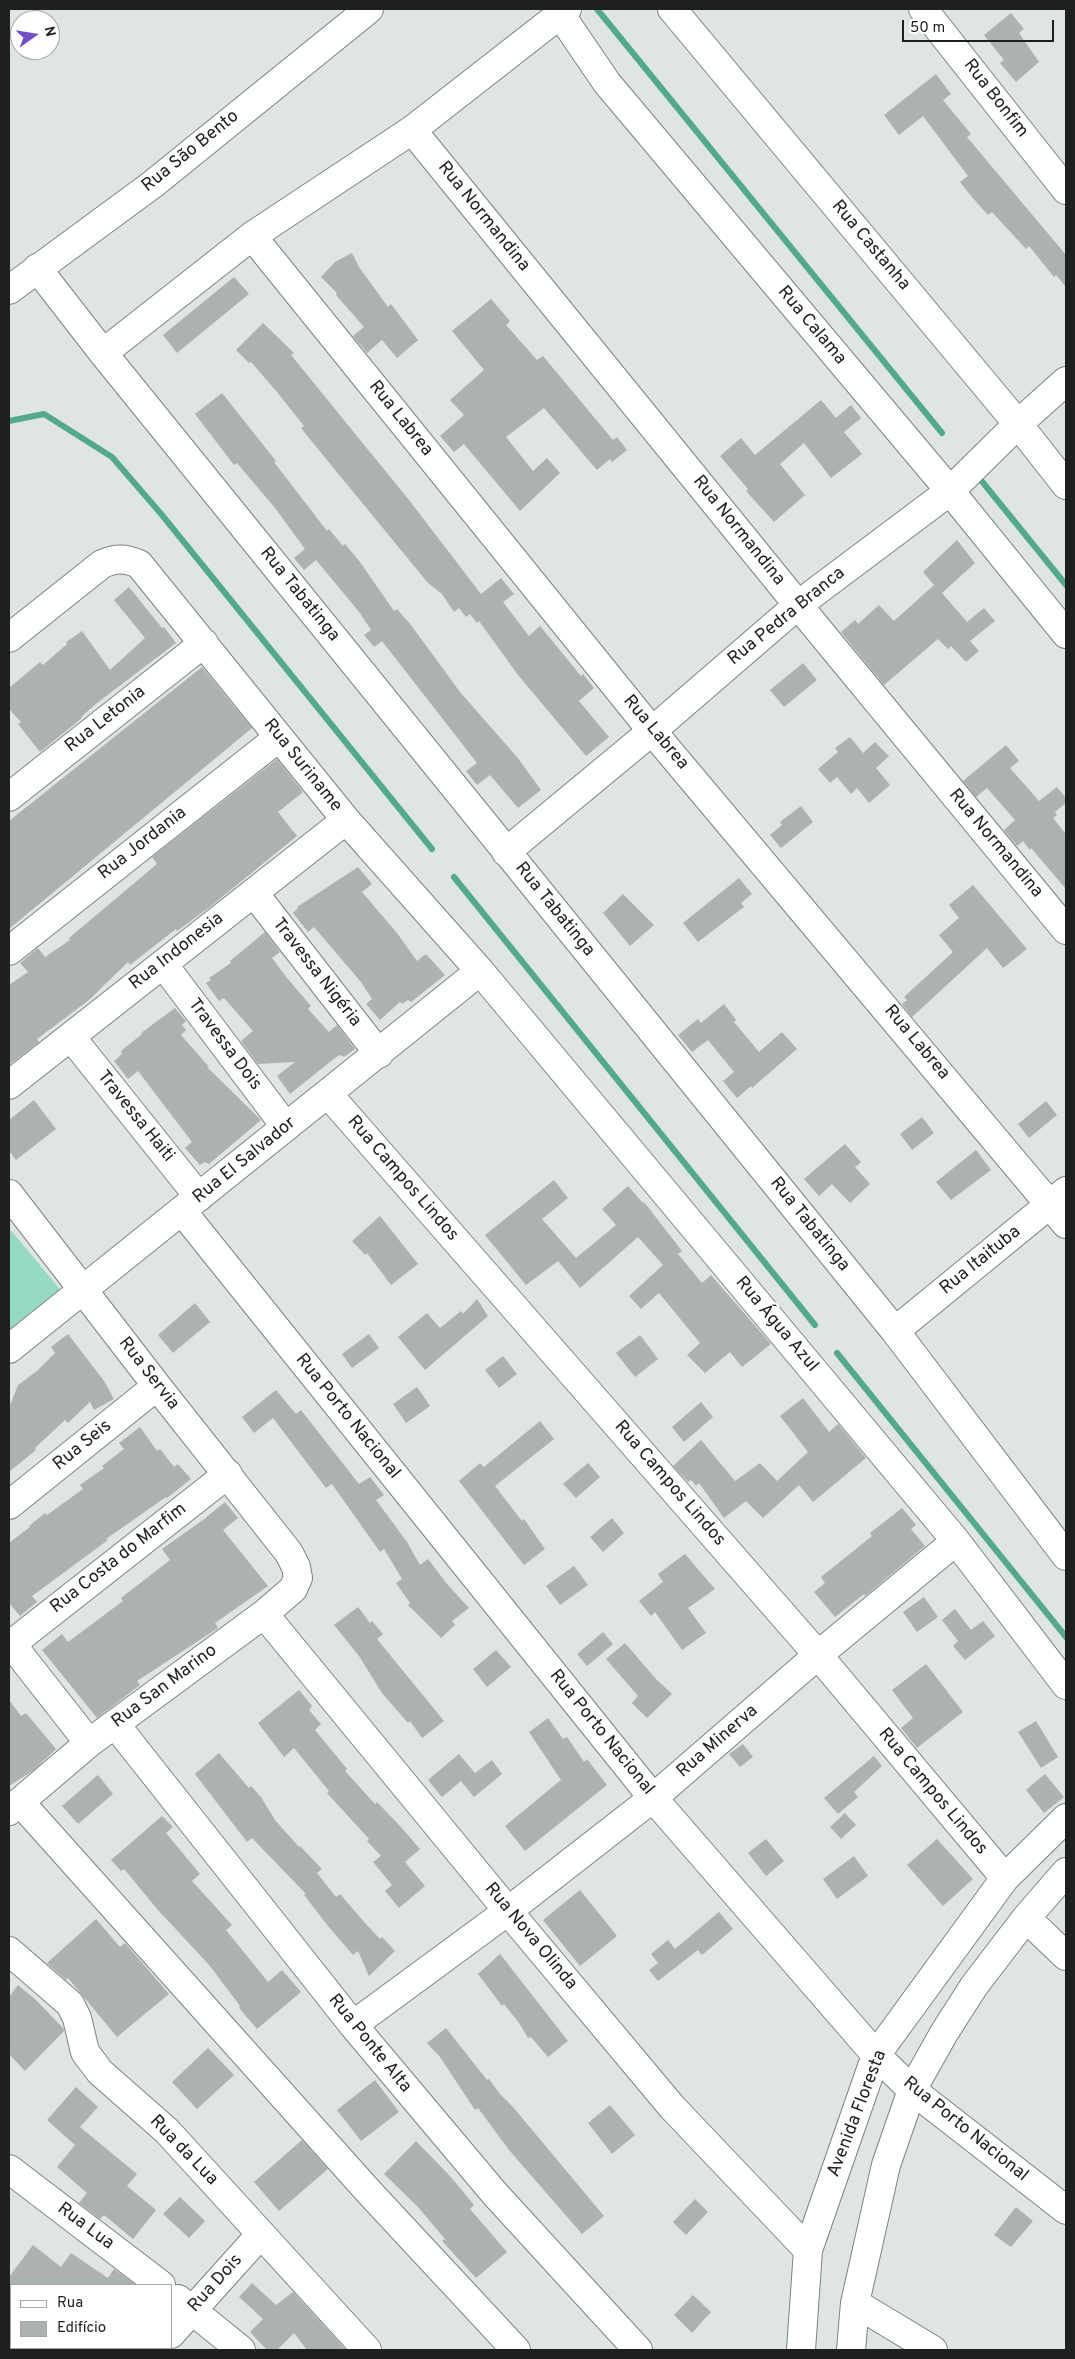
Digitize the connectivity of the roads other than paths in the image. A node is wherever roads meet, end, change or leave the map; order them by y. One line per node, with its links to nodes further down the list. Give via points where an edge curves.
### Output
1 (369, 9): 8 (street, Rua São Bento, via 153,184)
2 (672, 9): 12 (street, Rua Castanha)
3 (923, 9): 6 (street, Rua Bonfim)
4 (564, 12): 5 (street); 14 (street, Rua Calama, via 607,83)
5 (412, 130): 7 (street); 15 (street, Rua Normandina)
6 (1066, 190)
7 (252, 236): 10 (street); 19 (street, Rua Labrea)
8 (37, 268): 9 (street, Rua São Bento); 10 (street, Rua Tabatinga)
9 (9, 290)
10 (103, 353): 23 (street, Rua Tabatinga)
11 (1066, 381): 12 (street, Rua Pedra Branca)
12 (1018, 424): 13 (street, Rua Castanha); 14 (street, Rua Pedra Branca)
13 (1066, 485)
14 (950, 491): 15 (street, Rua Pedra Branca); 16 (street, Rua Calama)
15 (798, 605): 19 (street, Rua Pedra Branca); 25 (street, Rua Normandina)
16 (1066, 634)
17 (9, 638): 18 (street, Rua Suriname, via 102,564 116,558 139,564)
18 (204, 643): 20 (street, Rua Suriname); 21 (street, Rua Letonia)
19 (652, 731): 23 (street, Rua Pedra Branca); 36 (street, Rua Labrea)
20 (278, 738): 22 (street, Rua Suriname); 26 (street, Rua Jordania)
21 (9, 797)
22 (346, 820): 24 (street, Rua Indonesia); 28 (street, Rua Suriname)
23 (506, 852): 38 (street, Rua Tabatinga)
24 (254, 893): 27 (street, Rua Indonesia); 30 (street, Travessa Nigéria)
25 (1066, 930)
26 (9, 951)
27 (162, 964): 29 (street, Rua Indonesia); 33 (street, Travessa Dois)
28 (480, 971): 30 (street, Rua El Salvador); 43 (street, Rua Água Azul)
29 (70, 1037): 31 (street, Rua Indonesia); 35 (street, Travessa Haiti)
30 (379, 1054): 32 (street, Rua El Salvador)
31 (9, 1085)
32 (328, 1094): 33 (street, Rua El Salvador); 48 (street, Rua Campos Lindos)
33 (286, 1127): 35 (street, Rua El Salvador)
34 (9, 1194): 37 (street, Rua Servia)
35 (190, 1204): 37 (street, Rua El Salvador); 52 (street, Rua Porto Nacional)
36 (1061, 1206): 38 (street, Rua Itaituba)
37 (83, 1290): 39 (street, Rua El Salvador); 40 (street, Rua Servia)
38 (895, 1331): 45 (street, Rua Tabatinga)
39 (9, 1349)
40 (157, 1386): 41 (street, Rua Servia); 42 (street, Rua Seis)
41 (228, 1474): 44 (street, Rua Servia); 47 (street, Rua Costa do Marfim)
42 (9, 1505)
43 (956, 1541): 48 (street, Rua Minerva); 49 (street, Rua Água Azul)
44 (289, 1553): 46 (street, Rua San Marino, via 298,1578 293,1589)
45 (1066, 1556)
46 (264, 1614): 50 (street, Rua San Marino); 57 (street, Rua Nova Olinda)
47 (10, 1643): 51 (street)
48 (818, 1655): 52 (street, Rua Minerva); 56 (street, Rua Campos Lindos)
49 (1066, 1685)
50 (115, 1724): 51 (street, Rua San Marino); 61 (street, Rua Ponte Alta)
51 (90, 1743): 53 (street, Rua San Marino)
52 (653, 1798): 57 (street, Rua Minerva); 62 (street, Rua Porto Nacional)
53 (14, 1807): 74 (street)
54 (1066, 1818): 56 (street, Avenida Floresta)
55 (1066, 1872): 58 (street)
56 (1005, 1878): 62 (street, Avenida Floresta)
57 (508, 1911): 61 (street, Rua Minerva); 67 (street, Rua Nova Olinda, via 672,2107)
58 (1026, 1918): 60 (street); 63 (street, via 974,1986)
59 (9, 1951): 66 (street, Rua da Lua, via 70,2004 77,2018 85,2052 100,2072 167,2131)
60 (1066, 1956)
61 (353, 2026): 75 (street, Rua Ponte Alta, via 495,2194)
62 (876, 2055): 63 (street, Rua Porto Nacional); 67 (street, Avenida Floresta)
63 (912, 2090): 65 (street, Rua Porto Nacional); 70 (street, via 886,2164)
64 (9, 2169): 68 (street, Rua Lua)
65 (1066, 2210)
66 (261, 2234): 69 (street, Rua Dois); 73 (street, Rua da Lua)
67 (808, 2250): 76 (street, Avenida Floresta)
68 (159, 2284)
69 (182, 2302): 71 (street, Rua Dois); 72 (street)
70 (855, 2303): 77 (street); 78 (street)
71 (172, 2331)
72 (241, 2350)
73 (367, 2350)
74 (516, 2350)
75 (638, 2350)
76 (801, 2350)
77 (851, 2350)
78 (933, 2350)

